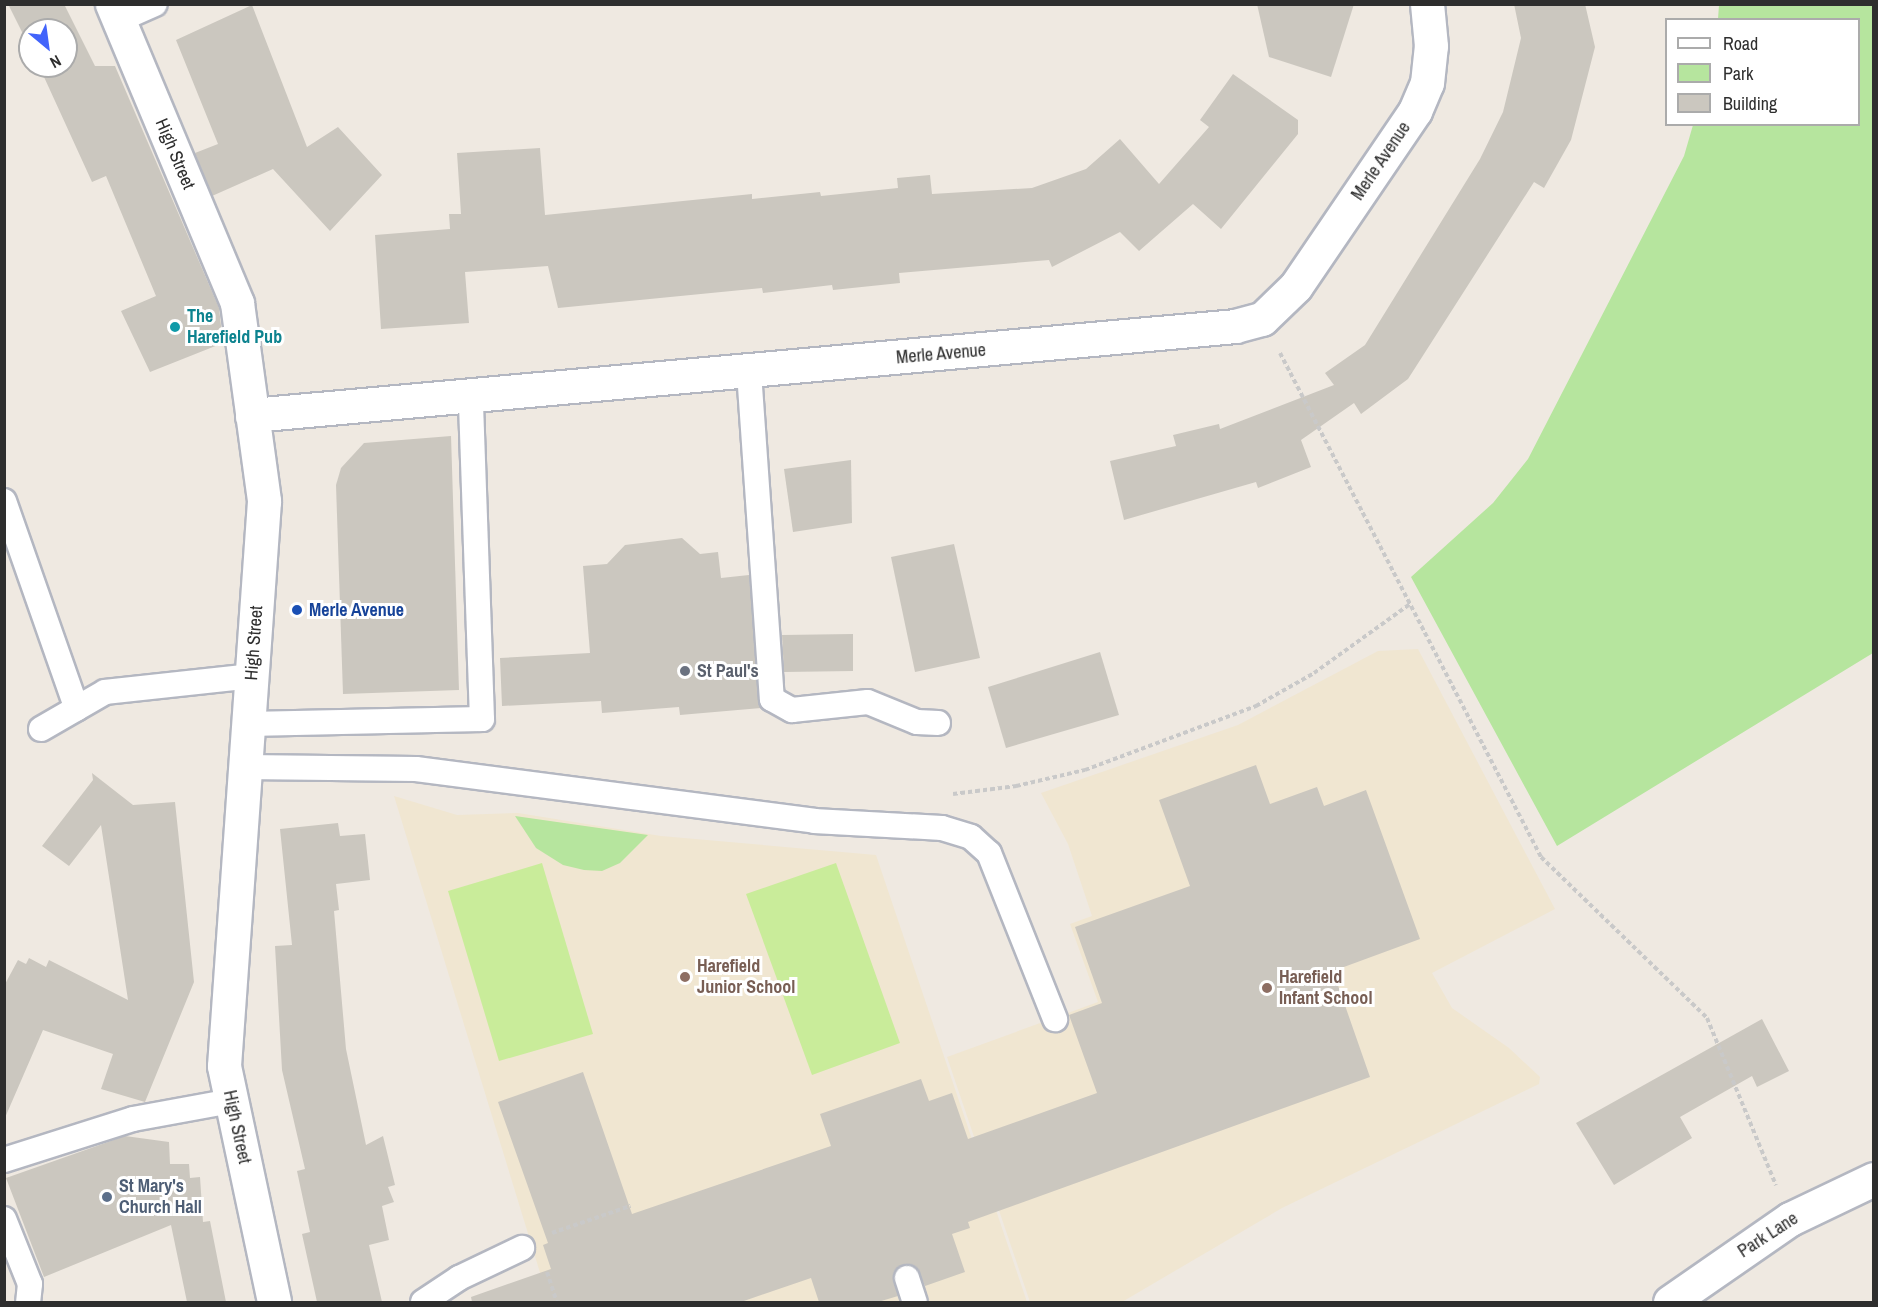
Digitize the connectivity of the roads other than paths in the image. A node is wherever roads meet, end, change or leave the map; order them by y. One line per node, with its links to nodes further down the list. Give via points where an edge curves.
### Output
1 (155, 4): 3 (lane)
2 (1427, 4): 4 (street, Merle Avenue, via 1431,46 1426,83 1414,111 1296,286 1262,319 1235,326)
3 (115, 12): 6 (street, High Street, via 237,303)
4 (749, 372): 5 (street, Merle Avenue); 10 (lane, via 772,699 792,710 868,702 917,722)
5 (471, 398): 6 (street, Merle Avenue); 11 (lane, via 482,719)
6 (252, 415): 8 (street, High Street, via 264,501)
7 (4, 501): 9 (lane)
8 (252, 676): 9 (lane, via 105,692); 11 (street, High Street)
9 (77, 709): 12 (lane)
10 (938, 723)
11 (248, 724): 13 (street, High Street)
12 (41, 729)
13 (245, 766): 14 (lane, via 427,770 814,821 942,828 971,837 989,853); 15 (street, High Street, via 224,1066)
14 (1055, 1019)
15 (231, 1101): 16 (lane, via 133,1119); 22 (street, High Street)
16 (4, 1160)
17 (1874, 1179): 25 (street, Park Lane, via 1790,1219)
18 (4, 1219): 21 (lane, via 30,1284)
19 (532, 1254): 23 (lane, via 459,1278)
20 (907, 1278): 24 (lane)
21 (28, 1302)
22 (274, 1302)
23 (423, 1302)
24 (915, 1302)
25 (1670, 1302)

